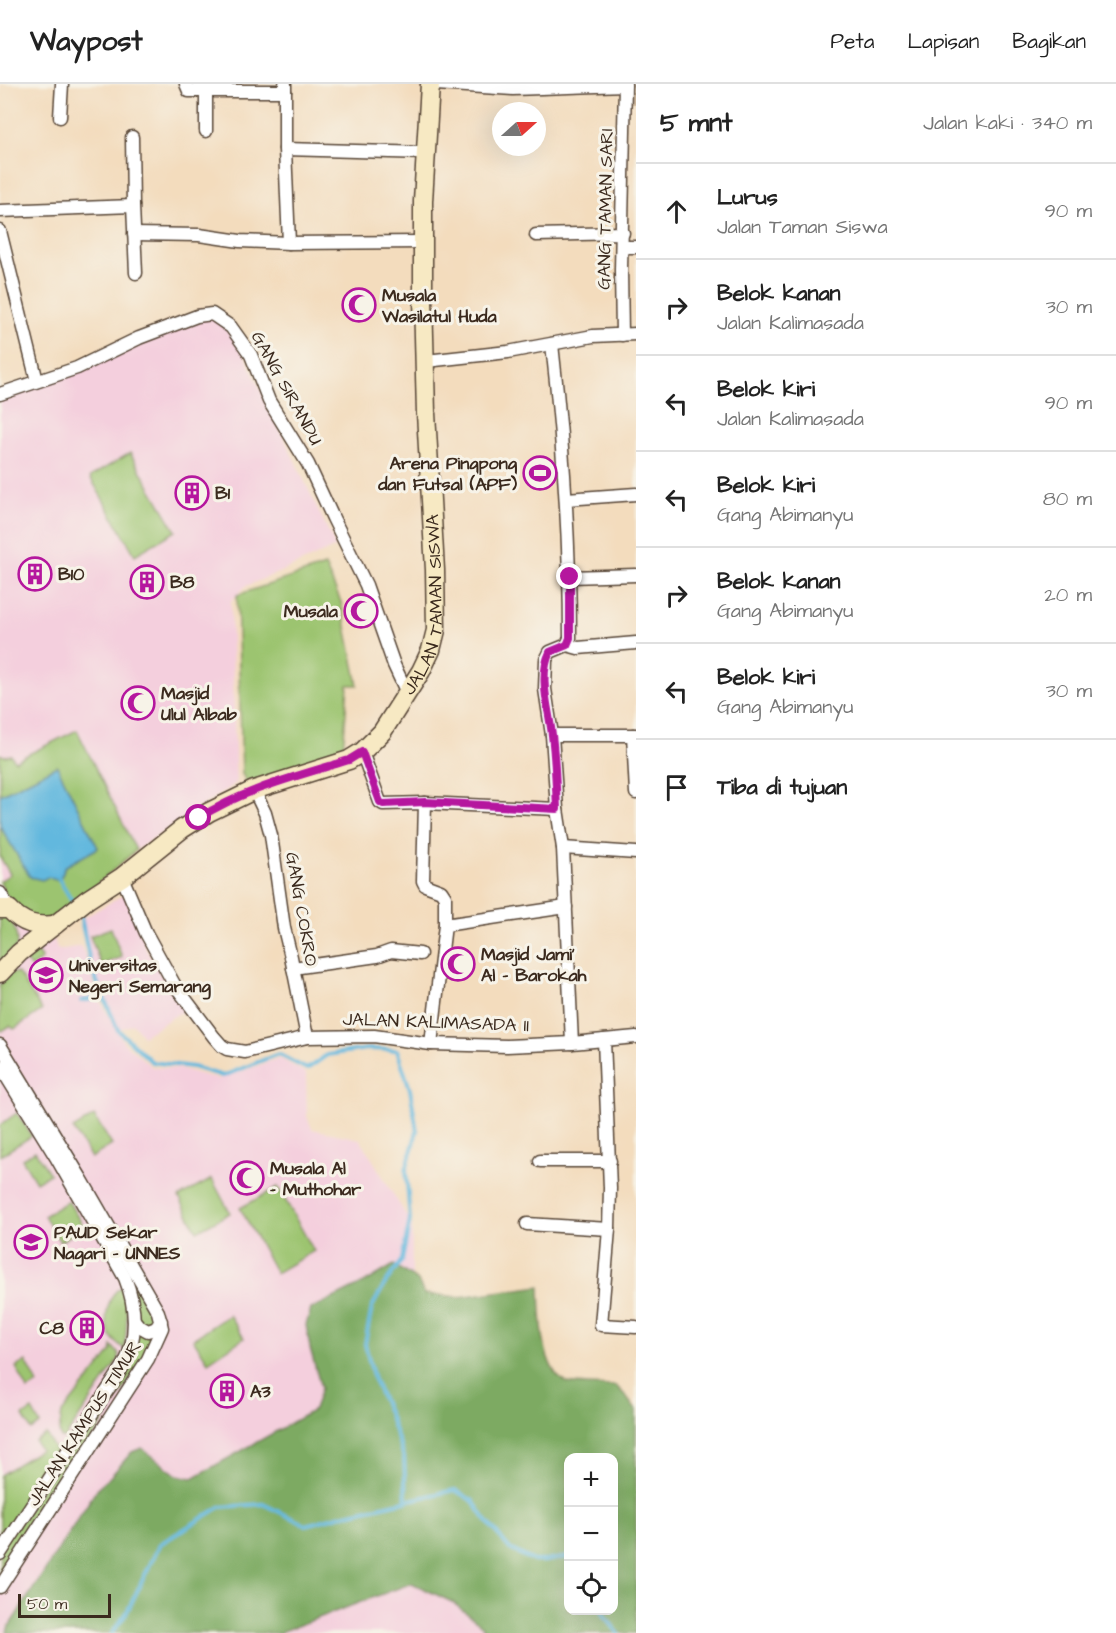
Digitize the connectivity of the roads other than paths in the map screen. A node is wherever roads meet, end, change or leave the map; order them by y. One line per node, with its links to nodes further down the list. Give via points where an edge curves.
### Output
1 (62, 84): 8 (street)
2 (186, 84): 7 (street, via 189,92)
3 (430, 84): 12 (main road, JALAN TAMAN SISWA)
4 (436, 84): 5 (street, GANG TAMAN SARI, via 513,89)
5 (625, 84): 13 (street, GANG TAMAN SARI)
6 (285, 87): 7 (street); 11 (street)
7 (206, 92): 9 (street)
8 (60, 117)
9 (206, 131)
10 (132, 137): 14 (street)
11 (285, 149): 12 (street); 21 (street)
12 (426, 153): 20 (main road, JALAN TAMAN SISWA)
13 (630, 169): 17 (street, GANG TAMAN SARI)
14 (133, 206): 15 (street); 18 (street)
15 (0, 211)
16 (0, 231): 29 (street)
17 (623, 233): 19 (street); 22 (street, GANG TAMAN SARI)
18 (134, 234): 21 (street); 24 (street)
19 (536, 235)
20 (423, 242): 21 (street); 28 (main road, JALAN TAMAN SISWA)
21 (289, 243)
22 (623, 247): 23 (street); 25 (street, GANG TAMAN SARI)
23 (636, 247)
24 (136, 273)
25 (622, 334): 26 (street); 27 (street)
26 (636, 334)
27 (552, 344): 28 (street); 32 (street)
28 (426, 361): 37 (main road, JALAN TAMAN SISWA, via 436,630 432,650)
29 (37, 381): 30 (street, GANG SIRANDU); 37 (street, GANG SIRANDU, via 77,368 197,316 212,314 231,327 251,355 268,399 311,469 366,585)
30 (0, 394)
31 (636, 494): 32 (street)
32 (566, 499): 34 (street)
33 (636, 575): 34 (street)
34 (570, 577): 36 (street)
35 (636, 643): 36 (street, via 578,648)
36 (567, 645): 38 (street, via 550,652 546,660 545,689)
37 (407, 693): 40 (main road, JALAN TAMAN SISWA, via 382,732)
38 (552, 735): 39 (street); 44 (street)
39 (634, 735): 42 (street)
40 (362, 752): 41 (main road, JALAN TAMAN SISWA, via 349,760); 43 (street, via 382,803)
41 (254, 790): 47 (main road, JALAN TAMAN SISWA, via 182,829); 54 (street, GANG COKRO, via 271,835)
42 (636, 793)
43 (425, 802): 44 (street); 50 (street, via 423,881 445,897)
44 (557, 809): 45 (street)
45 (562, 848): 46 (street); 49 (street)
46 (636, 853)
47 (122, 877): 51 (main road, JALAN TAMAN SISWA, via 56,925); 56 (street, JALAN KALIMASADA II, via 174,984 222,1046 245,1052)
48 (6, 906): 51 (main road); 52 (main road, via 22,941)
49 (566, 908): 50 (street); 59 (street)
50 (445, 925): 60 (street)
51 (35, 931): 52 (main road, JALAN TAMAN SISWA)
52 (19, 953): 55 (main road, JALAN TAMAN SISWA)
53 (420, 954): 54 (street, via 391,951)
54 (293, 968): 56 (street, GANG COKRO)
55 (0, 973)
56 (307, 1037): 60 (street, JALAN KALIMASADA II, via 374,1036)
57 (636, 1037): 58 (street, JALAN KALIMASADA II)
58 (604, 1040): 59 (street, JALAN KALIMASADA II); 65 (street)
59 (572, 1042): 60 (street, JALAN KALIMASADA II, via 507,1046)
60 (431, 1044)
61 (0, 1046): 63 (street)
62 (0, 1066): 63 (street)
63 (45, 1129): 68 (street, JALAN KAMPUS TIMUR, via 125,1278); 69 (street, via 58,1139)
64 (540, 1161): 65 (street)
65 (610, 1161): 67 (street)
66 (527, 1224): 67 (street)
67 (609, 1228): 70 (street, via 601,1325)
68 (134, 1320): 69 (street, via 148,1331); 71 (street, JALAN KAMPUS TIMUR, via 124,1365)
69 (161, 1321): 72 (street, JALAN KAMPUS TIMUR, via 161,1334 148,1359)
70 (636, 1327)
71 (0, 1554)
72 (0, 1587)

